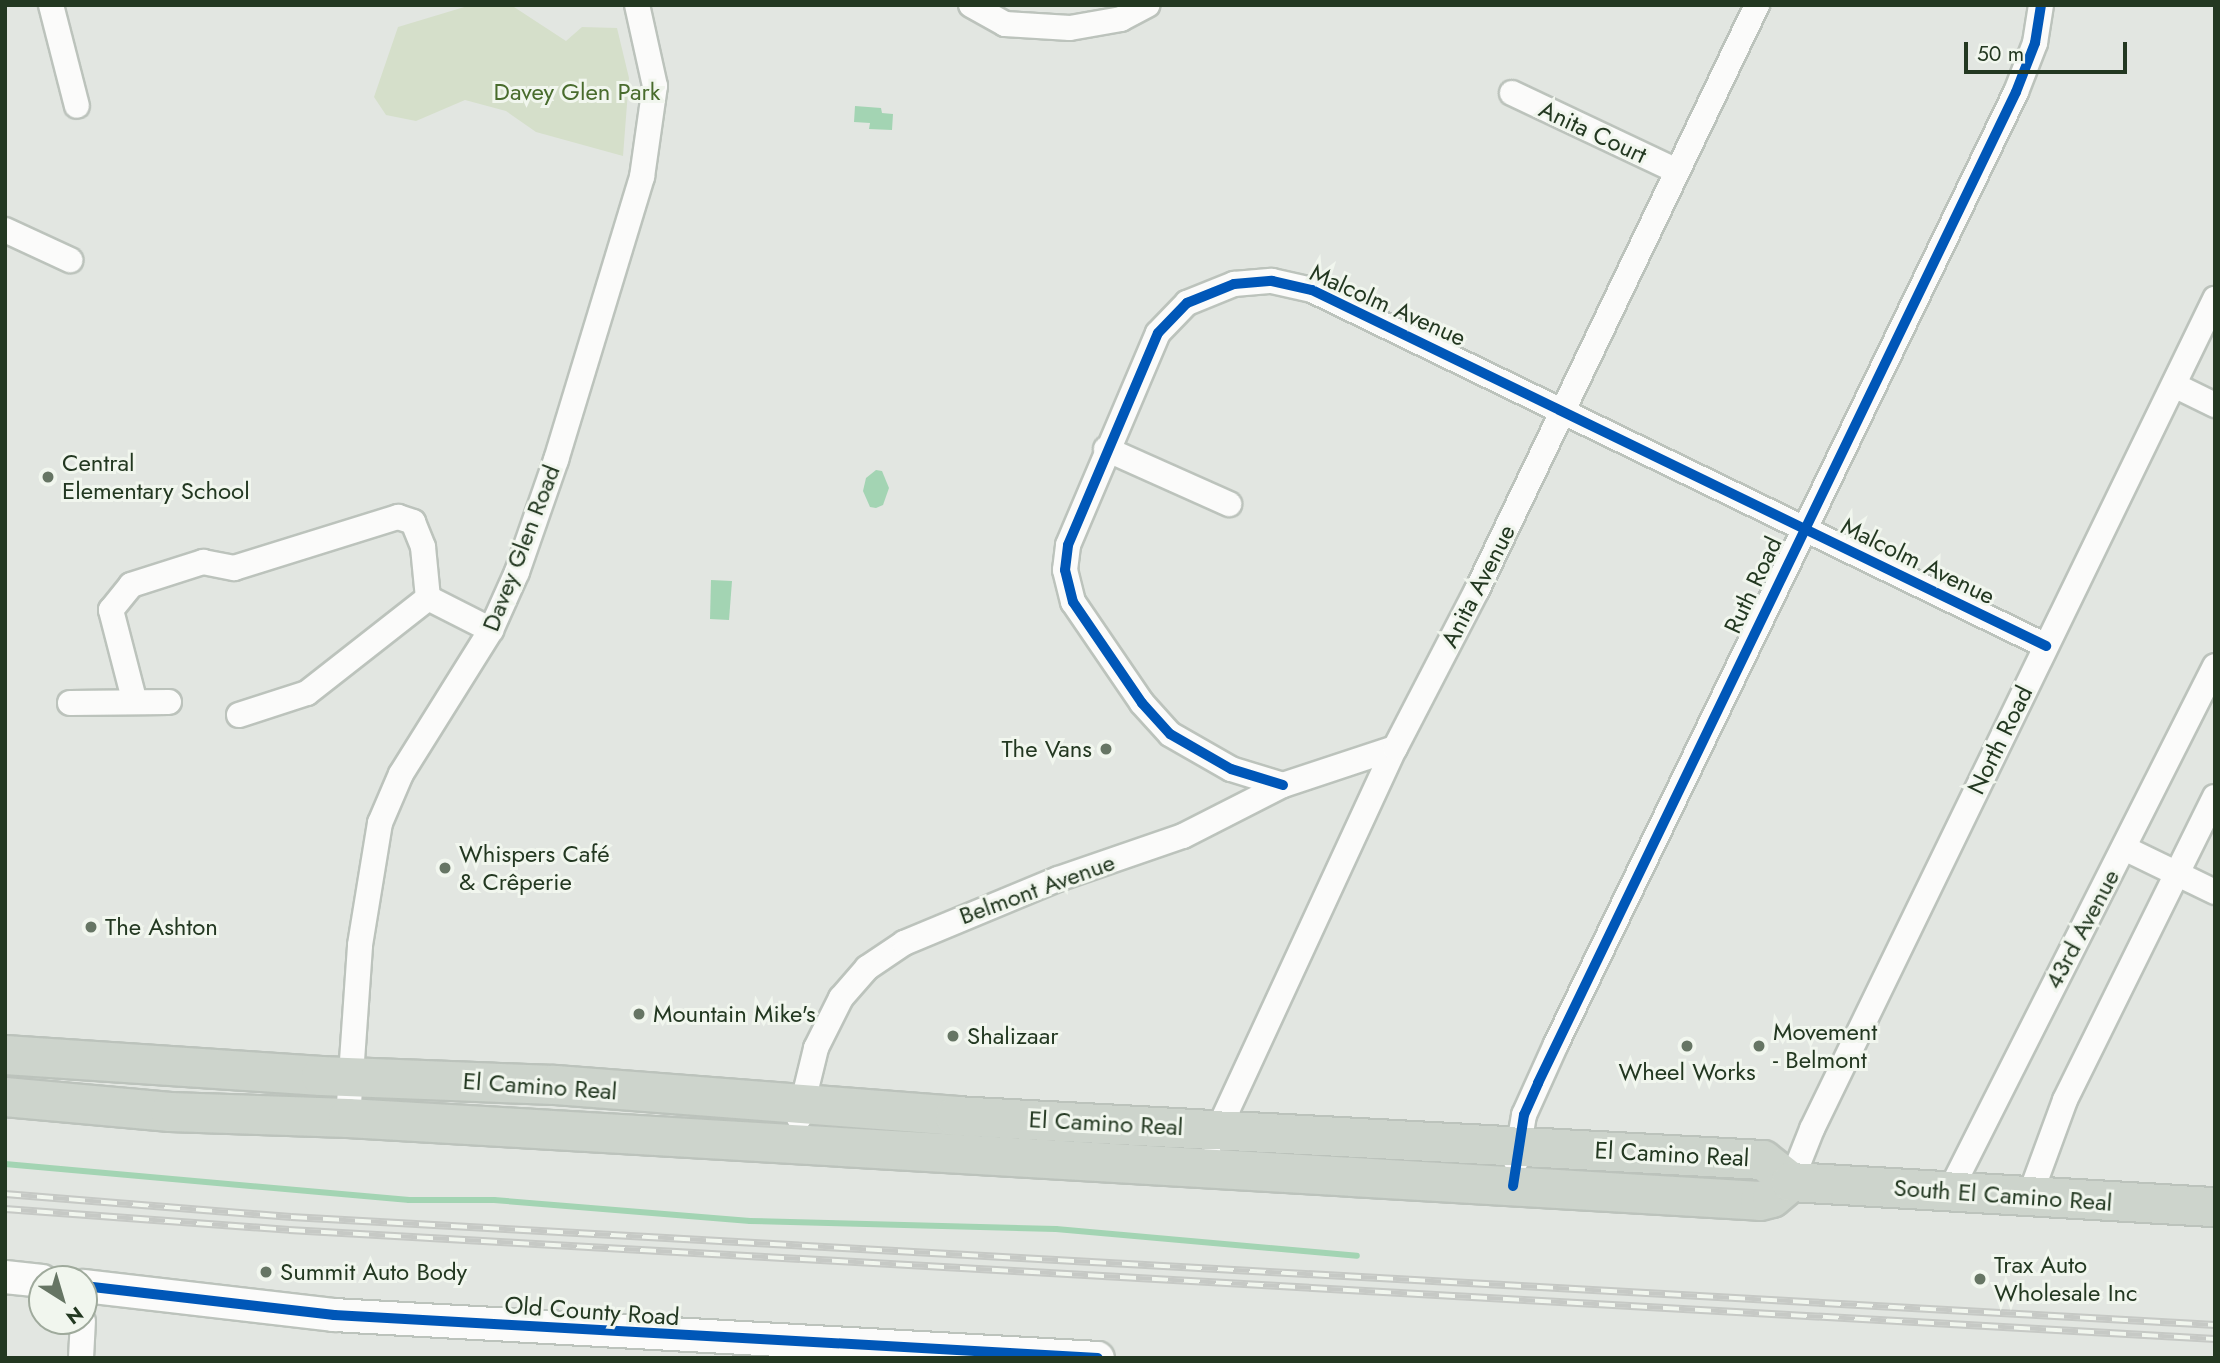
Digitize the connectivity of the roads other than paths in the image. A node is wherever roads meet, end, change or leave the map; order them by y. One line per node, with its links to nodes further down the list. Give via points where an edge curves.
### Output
1 (51, 5): 8 (street)
2 (637, 5): 20 (street, Davey Glen Road, via 655,86 642,177 556,460)
3 (971, 5): 4 (street, via 1005,24 1070,28 1121,19)
4 (1147, 5)
5 (1757, 5): 9 (street, Anita Avenue)
6 (2041, 5): 18 (street, Ruth Road, via 2035,43 2016,92)
7 (1512, 93): 9 (street, Anita Court)
8 (76, 106)
9 (1675, 170): 15 (street, Anita Avenue)
10 (5, 230): 11 (street)
11 (70, 260)
12 (2215, 299): 13 (street, North Road)
13 (2174, 385): 14 (street); 21 (street, North Road)
14 (2215, 405)
15 (1564, 410): 16 (street, Malcolm Avenue, via 1312,290 1272,281 1234,284 1186,303 1158,333); 18 (street, Malcolm Avenue); 27 (street, Anita Avenue)
16 (1107, 449): 17 (street); 28 (street, Malcolm Avenue, via 1068,545 1065,570 1073,602 1142,703 1170,734 1231,769)
17 (1229, 504)
18 (1802, 528): 21 (street, Malcolm Avenue); 39 (street, Ruth Road, via 1538,1083)
19 (428, 598): 20 (street); 23 (street, via 424,547 413,522 398,517 234,568 203,562 131,585 111,610); 26 (street, via 307,693)
20 (491, 630): 34 (street, Davey Glen Road, via 401,774 380,823 360,945)
21 (2046, 646): 42 (street, North Road, via 1812,1129)
22 (2215, 666): 30 (street, 43rd Avenue)
23 (134, 699): 24 (street); 25 (street)
24 (169, 702)
25 (70, 703)
26 (239, 715)
27 (1395, 748): 28 (street, Belmont Avenue); 38 (street, Anita Avenue)
28 (1283, 785): 36 (street, Belmont Avenue, via 1183,836 1058,879 904,943 867,968 841,999 816,1048)
29 (2215, 797): 31 (street)
30 (2124, 848): 31 (street); 44 (street, 43rd Avenue)
31 (2177, 874): 32 (street); 45 (street, via 2065,1100)
32 (2215, 892)
33 (5, 1055): 34 (main road, El Camino Real)
34 (351, 1076): 36 (main road, El Camino Real, via 555,1085); 37 (street, Davey Glen Road)
35 (5, 1097): 37 (main road, El Camino Real, via 170,1112)
36 (799, 1107): 38 (main road, El Camino Real); 40 (street, Belmont Avenue)
37 (348, 1118): 40 (main road, El Camino Real)
38 (1215, 1129): 39 (main road, El Camino Real); 41 (street, Anita Avenue)
39 (1518, 1145): 42 (main road, El Camino Real, via 1763,1160); 43 (street, Ruth Road)
40 (797, 1147): 41 (main road, El Camino Real)
41 (1209, 1169): 43 (main road, El Camino Real)
42 (1791, 1182): 43 (main road, El Camino Real, via 1772,1198 1760,1201); 44 (main road, South El Camino Real)
43 (1513, 1186)
44 (1950, 1191): 45 (main road, South El Camino Real)
45 (2029, 1198): 46 (main road, South El Camino Real)
46 (2215, 1207)
47 (5, 1277): 48 (street)
48 (28, 1279)
49 (98, 1296): 51 (street, Old County Road)
50 (82, 1335): 52 (street)
51 (730, 1349): 53 (street, Old County Road)
52 (80, 1358)
53 (1098, 1358)

